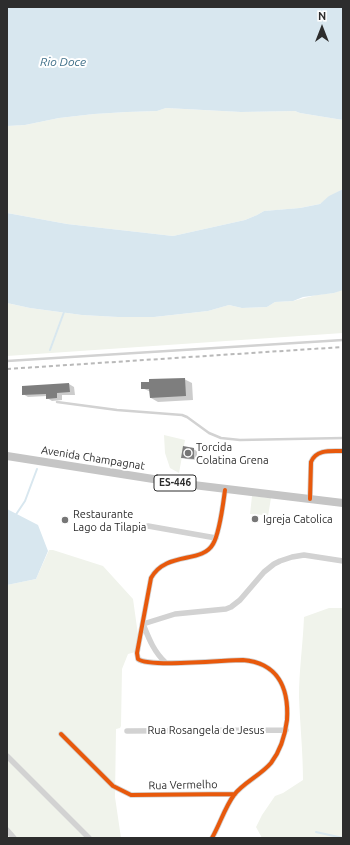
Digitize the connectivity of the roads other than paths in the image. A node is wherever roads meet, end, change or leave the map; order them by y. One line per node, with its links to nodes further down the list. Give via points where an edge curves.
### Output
1 (343, 340): 2 (lane)
2 (7, 361)
3 (57, 402): 4 (lane, via 182,415 221,438)
4 (343, 438)
5 (343, 451): 8 (street, via 320,452 315,455 311,462)
6 (7, 456): 7 (main road, Avenida Champagnat / ES-446)
7 (225, 490): 8 (main road, Avenida Champagnat / ES-446); 11 (street)
8 (310, 499): 9 (main road, Avenida Champagnat / ES-446)
9 (343, 503)
10 (148, 526): 11 (street)
11 (216, 538): 13 (street, via 210,549 170,561 153,574)
12 (343, 561): 13 (street, via 292,557 274,564 231,607 175,614)
13 (143, 624): 14 (street, via 157,654); 14 (street, via 137,658 144,662)
14 (166, 663): 15 (street, via 243,660 266,666 273,671 284,688)
15 (286, 730): 16 (street, Rua Rosangela de Jesus); 19 (street, via 280,749 271,763)
16 (127, 731)
17 (61, 734): 19 (street, Rua Vermelho, via 113,786 132,795)
18 (7, 756): 22 (street)
19 (235, 794): 23 (street)
20 (7, 830): 21 (street)
21 (14, 838)
22 (90, 838)
23 (212, 838)

